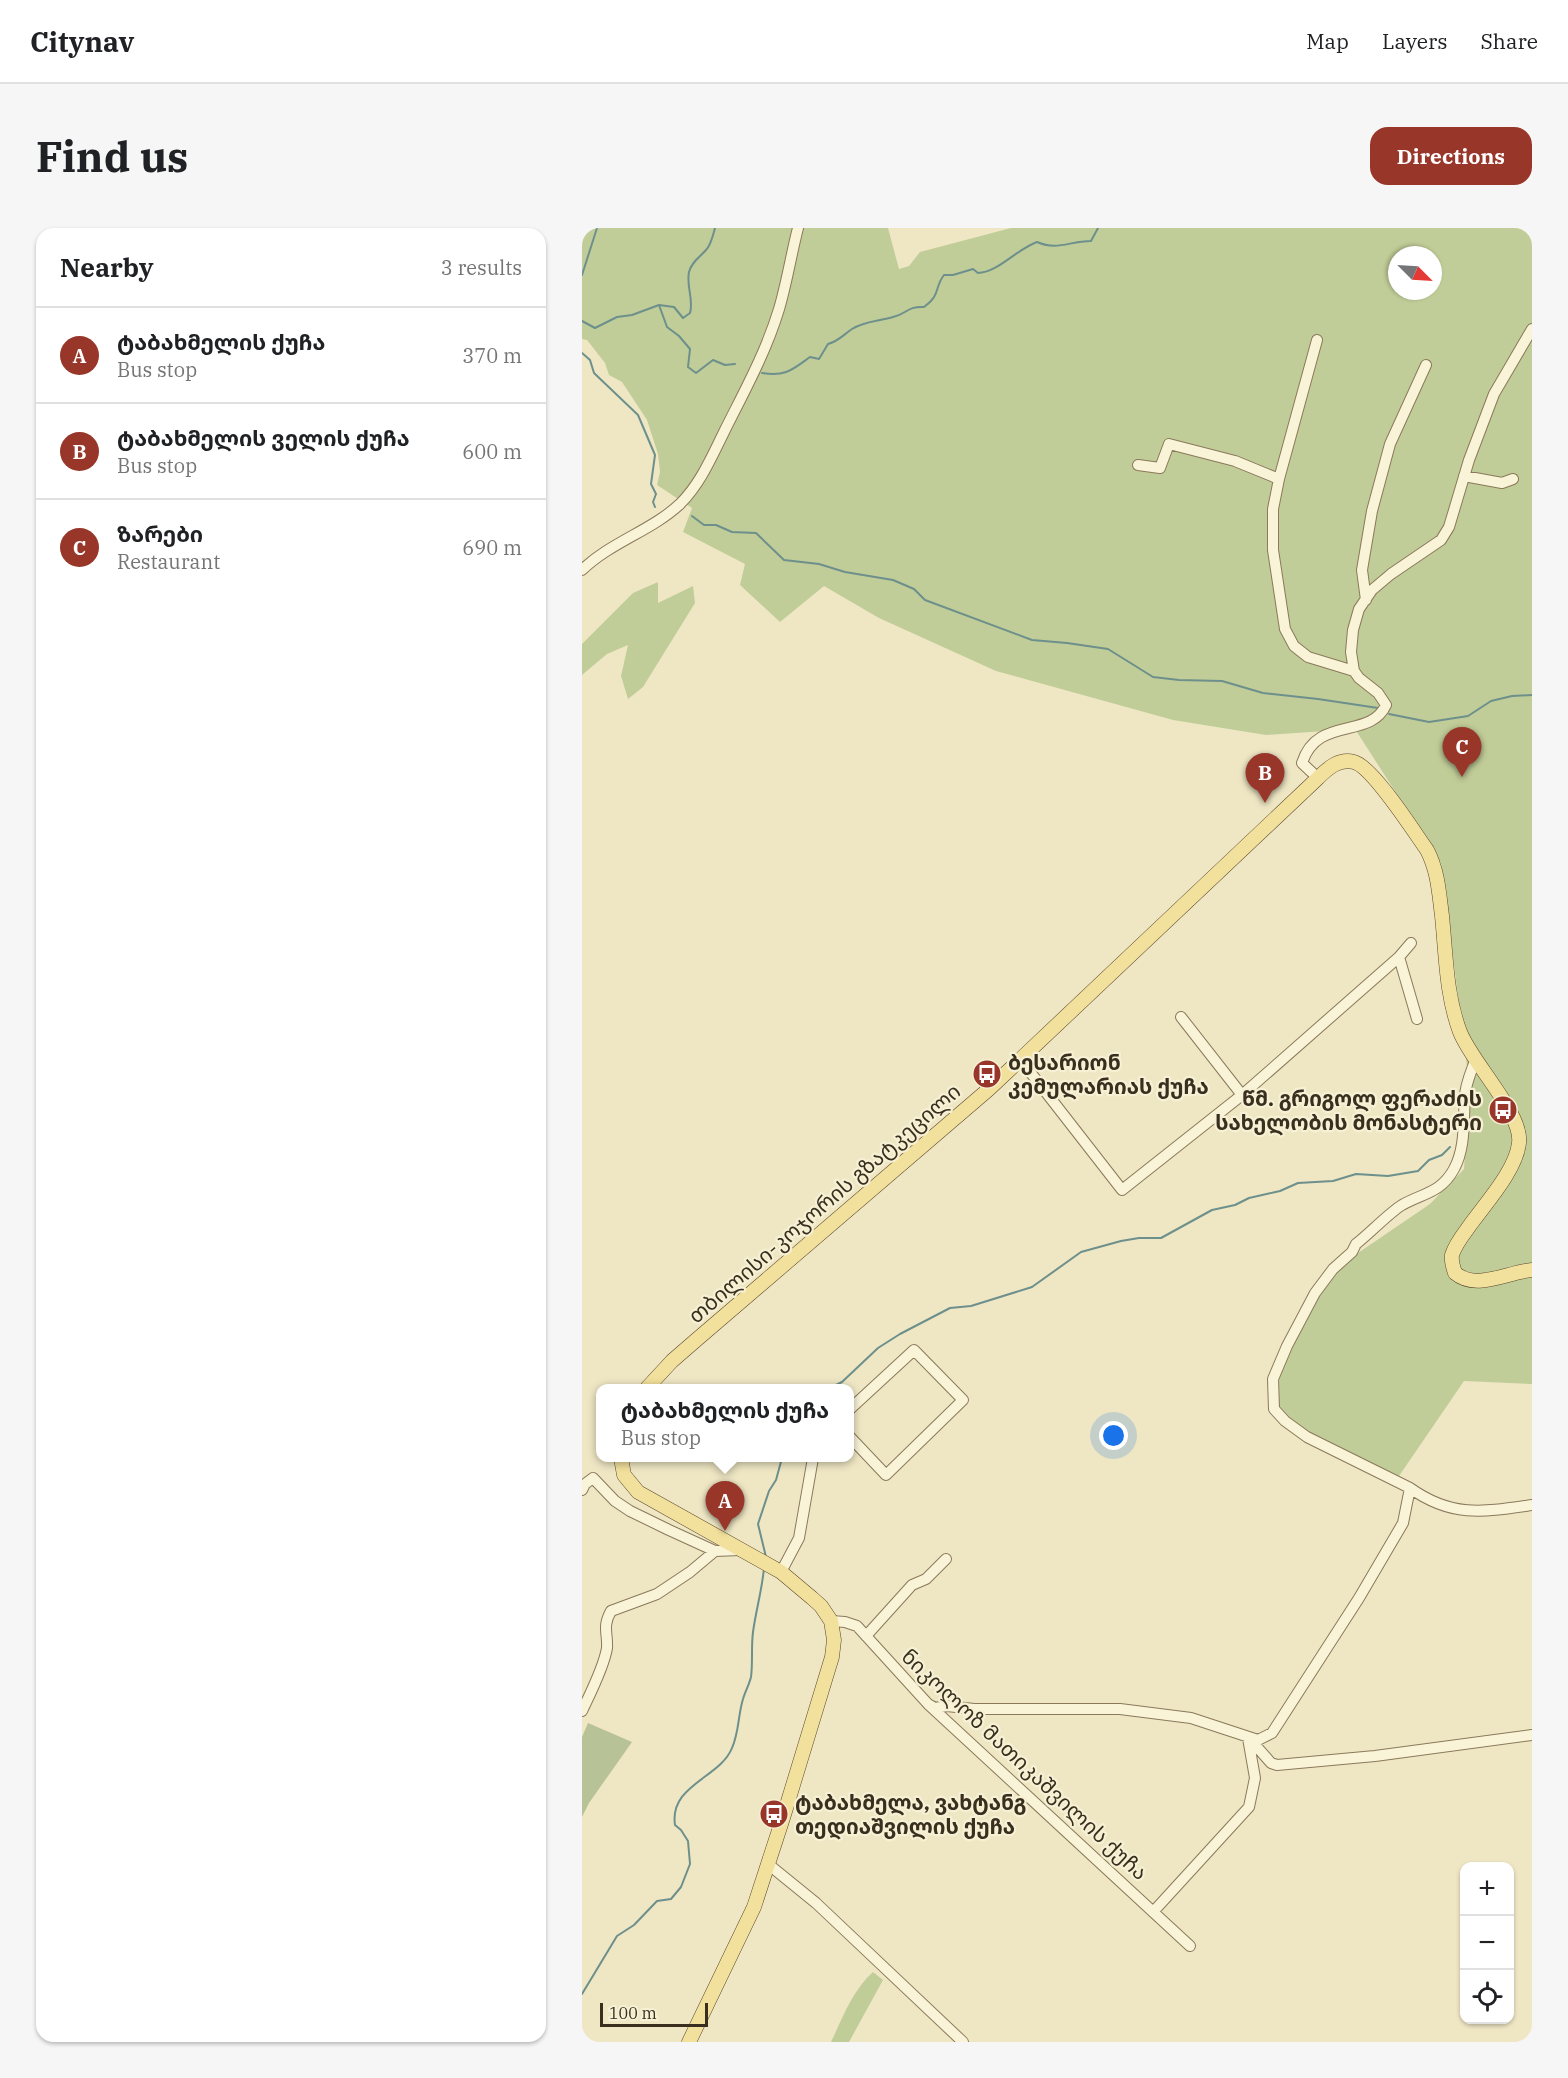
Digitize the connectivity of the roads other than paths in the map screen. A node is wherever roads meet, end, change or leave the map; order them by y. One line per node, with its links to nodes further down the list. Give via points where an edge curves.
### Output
1 (798, 228): 9 (street, via 780,308 764,351 695,487 660,520 594,558)
2 (1532, 329): 6 (street, via 1494,394)
3 (1317, 340): 7 (street)
4 (1426, 365): 10 (street, via 1390,444 1375,500 1362,570)
5 (1138, 465): 7 (street, via 1160,468 1170,444 1235,461)
6 (1464, 476): 8 (street, via 1502,483); 10 (street, via 1449,527 1441,540 1391,574)
7 (1279, 479): 11 (street, via 1273,509 1273,550 1285,629 1294,646 1308,657)
8 (1513, 479)
9 (582, 570)
10 (1366, 600): 11 (street, via 1353,630)
11 (1354, 671): 12 (street, via 1386,705 1370,721 1332,731 1308,750 1302,763)
12 (1318, 778): 17 (main road, თბილისი-კოჯორის გზატკეცილი); 18 (main road, თბილისი-კოჯორის გზატკეცილი, via 1341,762 1353,761 1366,768 1427,850 1439,887 1450,998 1461,1035)
13 (1410, 943): 14 (street)
14 (1399, 957): 16 (street); 19 (street)
15 (1181, 1017): 19 (street)
16 (1417, 1019)
17 (1020, 1059): 19 (street, via 1122,1190); 21 (main road, თბილისი-კოჯორის გზატკეცილი, via 672,1361)
18 (1475, 1061): 20 (main road, თბილისი-კოჯორის გზატკეცილი, via 1510,1112 1520,1140 1508,1172 1459,1240 1452,1265 1461,1278 1474,1281); 26 (street, via 1465,1095 1465,1126 1455,1168 1431,1193 1402,1205 1333,1269 1315,1293 1273,1379 1274,1409 1285,1421 1307,1437)
19 (1242, 1095)
20 (1532, 1270)
21 (651, 1384)
22 (854, 1404): 23 (street, via 914,1350 963,1400 886,1475)
23 (854, 1442)
24 (622, 1462): 29 (main road, via 624,1475 638,1492)
25 (812, 1462): 32 (street, via 799,1538)
26 (1410, 1488): 28 (street, via 1446,1508); 38 (street, via 1402,1523 1312,1674 1272,1734 1258,1740)
27 (582, 1490): 30 (street, via 593,1478 630,1511)
28 (1532, 1505)
29 (742, 1550): 30 (street); 32 (main road)
30 (715, 1551): 36 (street, via 657,1594 611,1611 604,1627 605,1657)
31 (946, 1559): 34 (street, via 926,1579 912,1585)
32 (770, 1566): 33 (main road, via 812,1598)
33 (831, 1622): 34 (street, ნიკოლოზ მათიკაშვილის ქუჩა, via 857,1626); 39 (main road, via 832,1657)
34 (866, 1636): 35 (street, ნიკოლოზ მათიკაშვილის ქუჩა)
35 (928, 1704): 38 (street, via 935,1708 1120,1709 1191,1718); 40 (street, ნიკოლოზ მათიკაშვილის ქუჩა)
36 (582, 1711)
37 (1532, 1735): 38 (street, via 1277,1765)
38 (1248, 1738): 40 (street, via 1255,1778 1249,1807)
39 (768, 1864): 42 (main road, via 754,1907); 43 (street, via 816,1903)
40 (1153, 1912): 41 (street, ნიკოლოზ მათიკაშვილის ქუჩა)
41 (1190, 1946)
42 (689, 2042)
43 (963, 2042)

